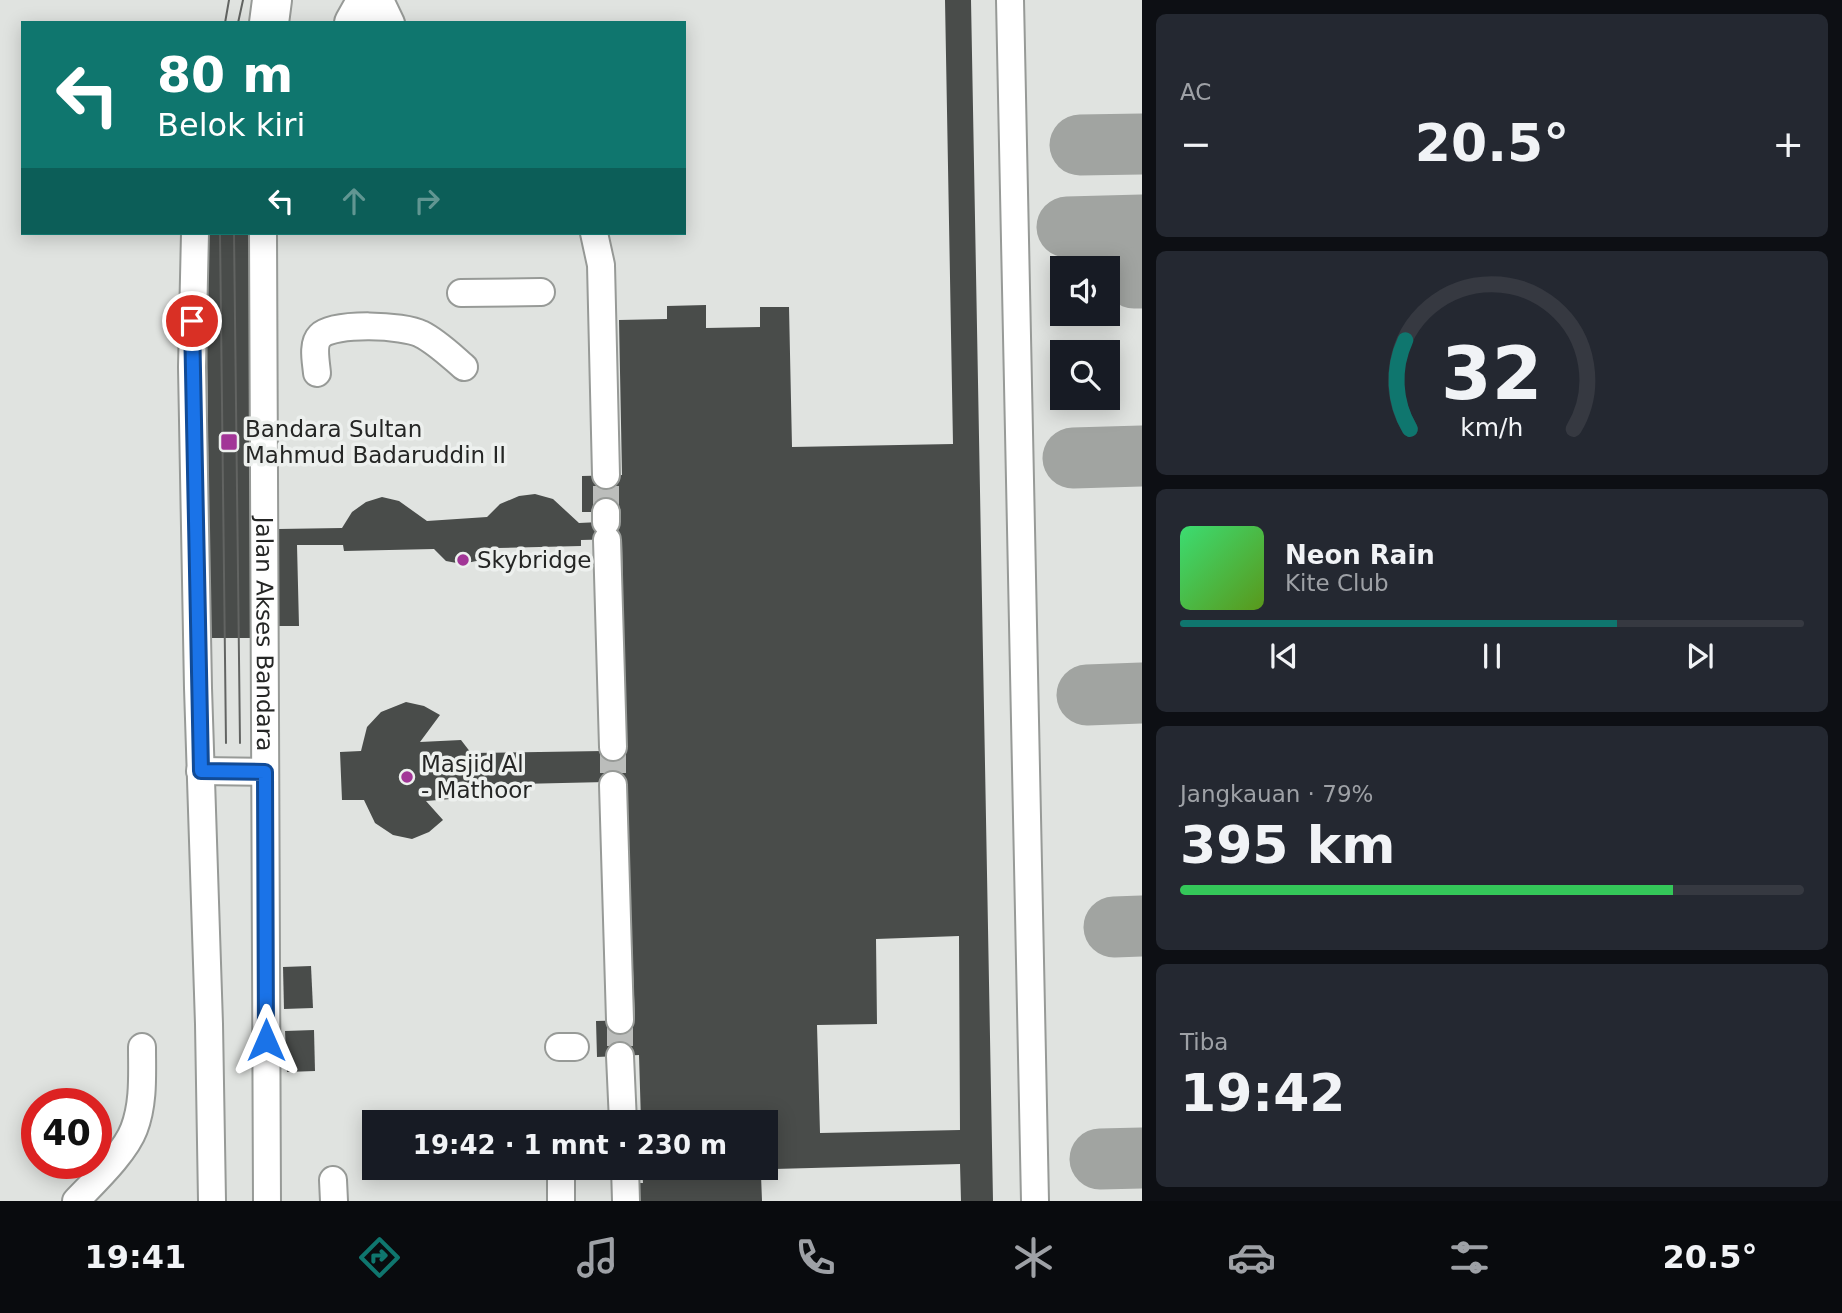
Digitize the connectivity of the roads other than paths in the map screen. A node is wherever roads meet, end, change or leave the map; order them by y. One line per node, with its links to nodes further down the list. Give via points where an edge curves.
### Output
1 (272, 0): 5 (highway)
2 (367, 0): 6 (highway)
3 (380, 0): 7 (street)
4 (1010, 0): 30 (street)
5 (269, 21)
6 (355, 21)
7 (390, 21)
8 (195, 235): 18 (street, via 192,367)
9 (262, 235): 19 (street, Jalan Akses Bandara)
10 (594, 235): 15 (street, via 601,265)
11 (541, 292): 12 (street)
12 (461, 293)
13 (464, 366): 14 (street, via 419,332 391,326 342,329 319,337)
14 (317, 373)
15 (606, 475)
16 (606, 524): 17 (street)
17 (613, 747)
18 (201, 771): 19 (street); 27 (street)
19 (265, 772): 28 (street, Jalan Akses Bandara)
20 (613, 785): 21 (street)
21 (620, 1020)
22 (142, 1047): 26 (street, via 142,1090 134,1130 108,1168)
23 (620, 1056): 24 (street)
24 (622, 1110)
25 (625, 1180): 29 (street)
26 (76, 1201)
27 (212, 1201)
28 (267, 1201)
29 (626, 1201)
30 (1035, 1201)

